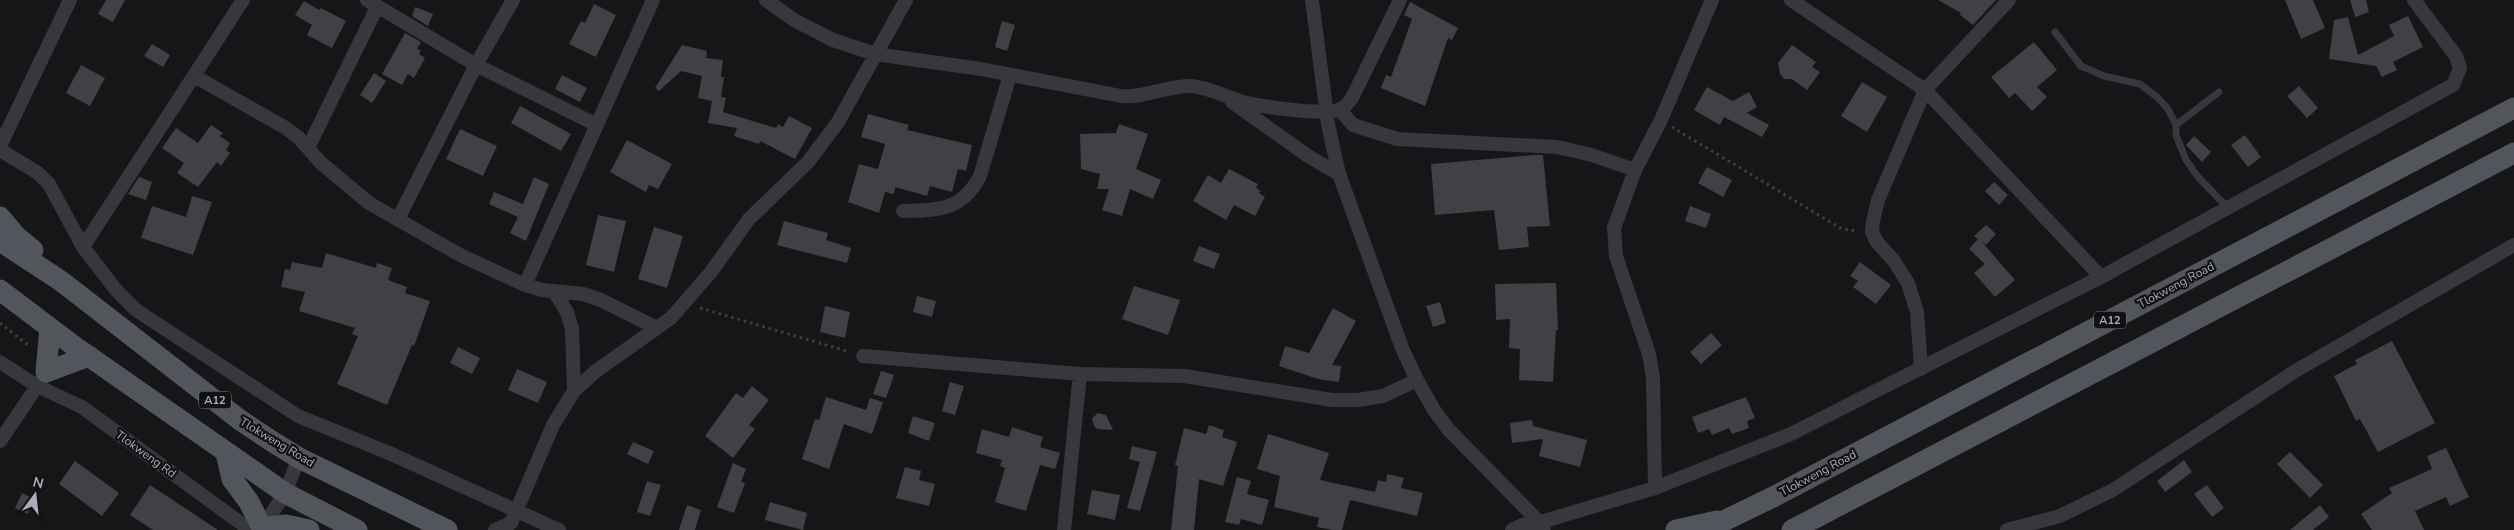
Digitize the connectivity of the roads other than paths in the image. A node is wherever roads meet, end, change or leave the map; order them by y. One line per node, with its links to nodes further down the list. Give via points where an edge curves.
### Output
1 (70, 0): 26 (street)
2 (243, 0): 18 (street)
3 (514, 0): 16 (street)
4 (653, 0): 25 (street)
5 (766, 0): 15 (street, via 794,20 833,40)
6 (906, 0): 15 (street)
7 (1312, 0): 23 (street)
8 (1400, 0): 23 (street, via 1352,98 1346,106)
9 (1712, 0): 29 (street, via 1661,120)
10 (1791, 0): 19 (street)
11 (2009, 0): 19 (street)
12 (2414, 0): 31 (street, via 2456,56 2460,68 2454,85)
13 (372, 4): 16 (street); 27 (street)
14 (2055, 32): 24 (lane, via 2081,66 2104,76 2140,84 2168,109)
15 (875, 54): 17 (street); 44 (street, via 838,122 808,162 749,219 685,304)
16 (476, 65): 25 (street); 34 (street)
17 (1010, 75): 21 (street, via 1121,96 1144,96 1190,86); 32 (street, via 980,176 973,189 954,205 934,210)
18 (194, 76): 27 (street, via 286,128); 37 (street)
19 (1925, 90): 38 (street); 48 (street, via 1878,200 1872,232 1908,283 1918,312)
20 (2220, 92): 24 (lane)
21 (1224, 96): 23 (street, via 1264,106); 30 (street, via 1308,156)
22 (2514, 108): 58 (main road, Tlokweng Road / A12)
23 (1333, 111): 29 (street, via 1353,125 1397,139 1557,147); 30 (street)
24 (2176, 125): 31 (lane, via 2176,135 2186,160)
25 (597, 126): 40 (street)
26 (0, 148): 37 (street, via 49,184)
27 (308, 148): 34 (street, via 343,183)
28 (2514, 153): 71 (main road)
29 (1635, 170): 56 (street, via 1614,238 1616,256 1653,378)
30 (1339, 174): 51 (street)
31 (2227, 207): 38 (street)
32 (903, 211)
33 (0, 217): 39 (main road, via 16,236 54,265)
34 (398, 220): 40 (street, via 462,256)
35 (0, 241): 39 (main road, Tlokweng Road / A12)
36 (2514, 246): 72 (street, via 2297,370 2113,490 2060,516)
37 (83, 247): 59 (street, via 136,310 298,416 389,453)
38 (2101, 277): 48 (street)
39 (61, 281): 55 (main road, Tlokweng Road / A12, via 240,420)
40 (525, 285): 42 (street)
41 (0, 290): 43 (main road)
42 (554, 291): 44 (street, via 583,294 601,300); 52 (street, via 570,319)
43 (50, 328): 45 (main road); 49 (main road)
44 (657, 328): 52 (street)
45 (89, 356): 49 (main road); 54 (main road)
46 (863, 356): 50 (street)
47 (0, 362): 49 (street, Tlokweng Rd)
48 (1921, 369): 56 (street, via 1791,434)
49 (44, 372): 53 (street); 61 (street, Tlokweng Rd, via 82,407)
50 (1080, 374): 51 (street, via 1184,376 1332,400 1383,396); 67 (street)
51 (1416, 380): 60 (street, via 1449,430)
52 (574, 390): 59 (street, via 553,425)
53 (0, 440)
54 (226, 453): 57 (main road); 61 (main road, via 232,478 249,502)
55 (299, 458): 57 (street); 64 (main road, Tlokweng Road / A12)
56 (1655, 488): 60 (street)
57 (285, 493): 61 (street); 63 (main road)
58 (1751, 507): 69 (main road, via 1720,520); 70 (main road, Tlokweng Road / A12)
59 (514, 521): 65 (street); 66 (street)
60 (1544, 526): 68 (street, via 1522,525)
61 (258, 529): 62 (main road, via 286,525)
62 (309, 530)
63 (357, 530)
64 (447, 530)
65 (496, 530)
66 (560, 530)
67 (1064, 530)
68 (1512, 530)
69 (1676, 530)
70 (1704, 530)
71 (1792, 530)
72 (2007, 530)

